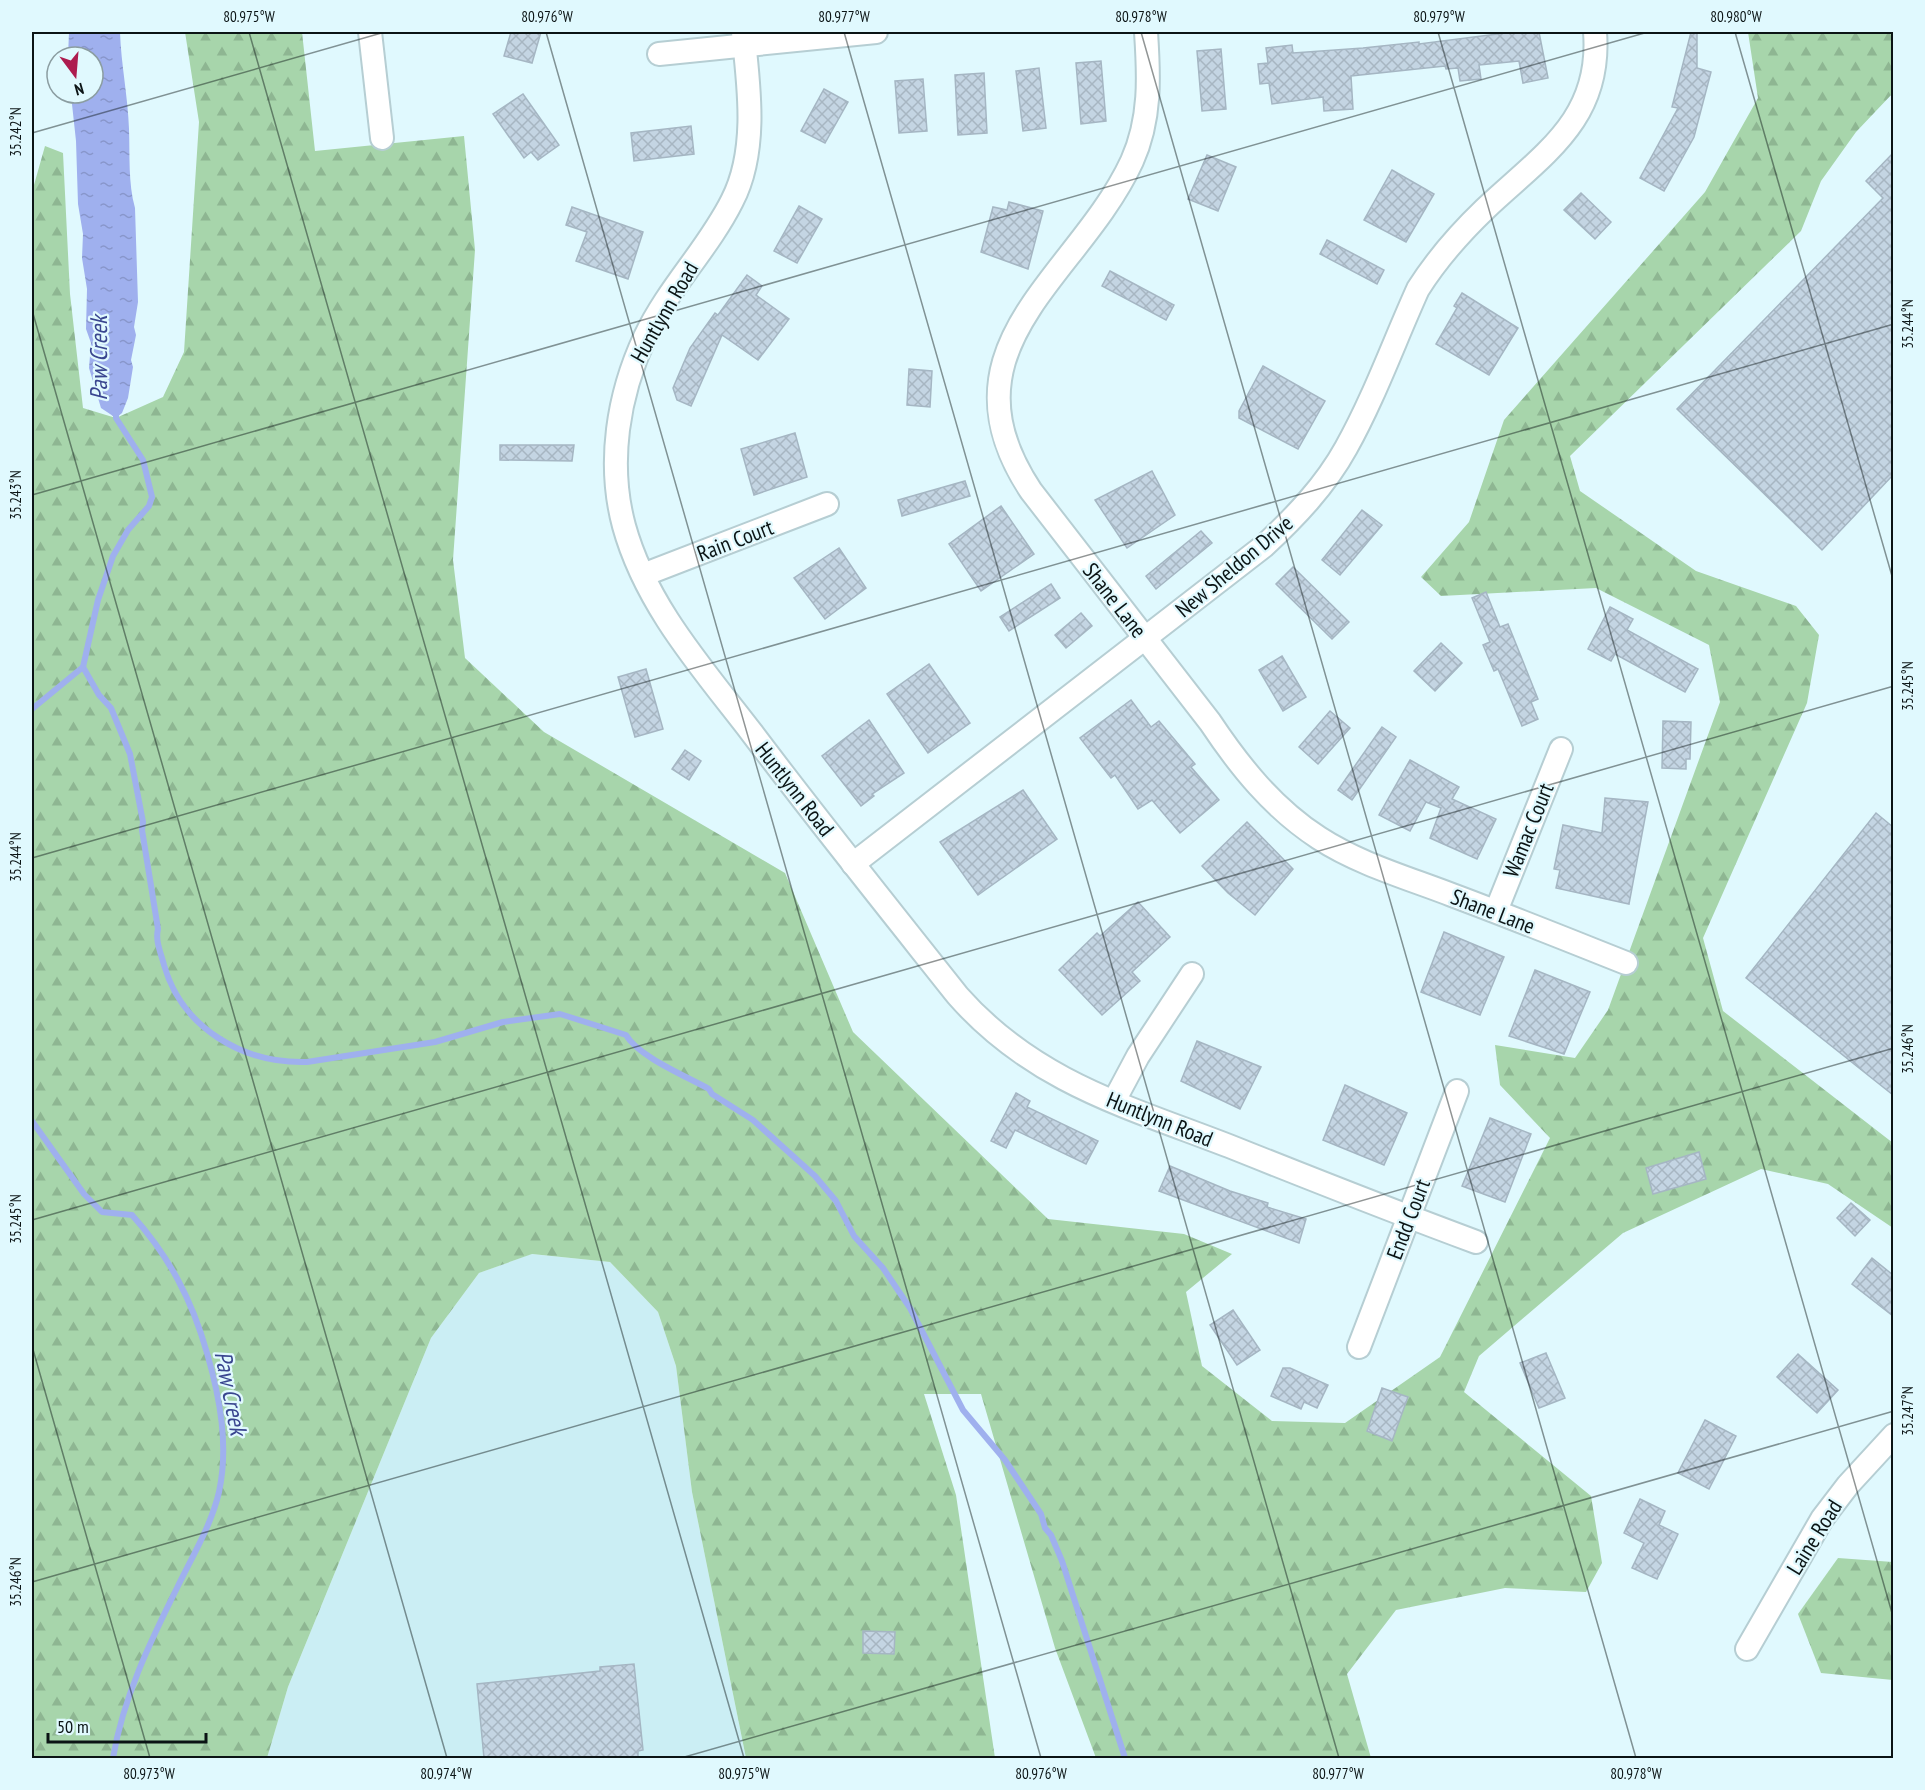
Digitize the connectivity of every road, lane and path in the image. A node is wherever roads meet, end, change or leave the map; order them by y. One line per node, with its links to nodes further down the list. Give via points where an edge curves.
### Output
1 (370, 32): 7 (street)
2 (876, 32): 5 (street)
3 (1146, 32): 10 (street, Shane Lane, via 1150,86 1146,117 1133,158 1118,188 1017,326 1001,371 998,395 999,420 1012,463)
4 (1595, 32): 10 (street, New Sheldon Drive, via 1594,75 1581,110 1551,149 1485,209 1431,268 1346,448 1325,481 1264,546)
5 (744, 37): 6 (street); 9 (street, Huntlynn Road, via 748,148 742,177 721,221 646,334 623,402 615,469 619,502)
6 (659, 54)
7 (382, 138)
8 (827, 504): 9 (street, Rain Court)
9 (643, 575): 12 (street, Huntlynn Road, via 689,652)
10 (1144, 638): 12 (street, New Sheldon Drive); 13 (street, Shane Lane, via 1237,763 1299,823 1376,867)
11 (1561, 749): 13 (street, Wamac Court)
12 (853, 864): 17 (street, Huntlynn Road, via 980,1021 1037,1065 1068,1083)
13 (1496, 911): 14 (street, Shane Lane)
14 (1626, 963)
15 (1192, 974): 17 (street, via 1138,1056)
16 (1457, 1091): 18 (street, Endd Court)
17 (1114, 1101): 18 (street, Huntlynn Road)
18 (1408, 1217): 19 (street, Huntlynn Road); 20 (street, Endd Court)
19 (1476, 1242)
20 (1359, 1347)
21 (1893, 1435): 22 (street, Laine Road, via 1822,1519)
22 (1747, 1648)

